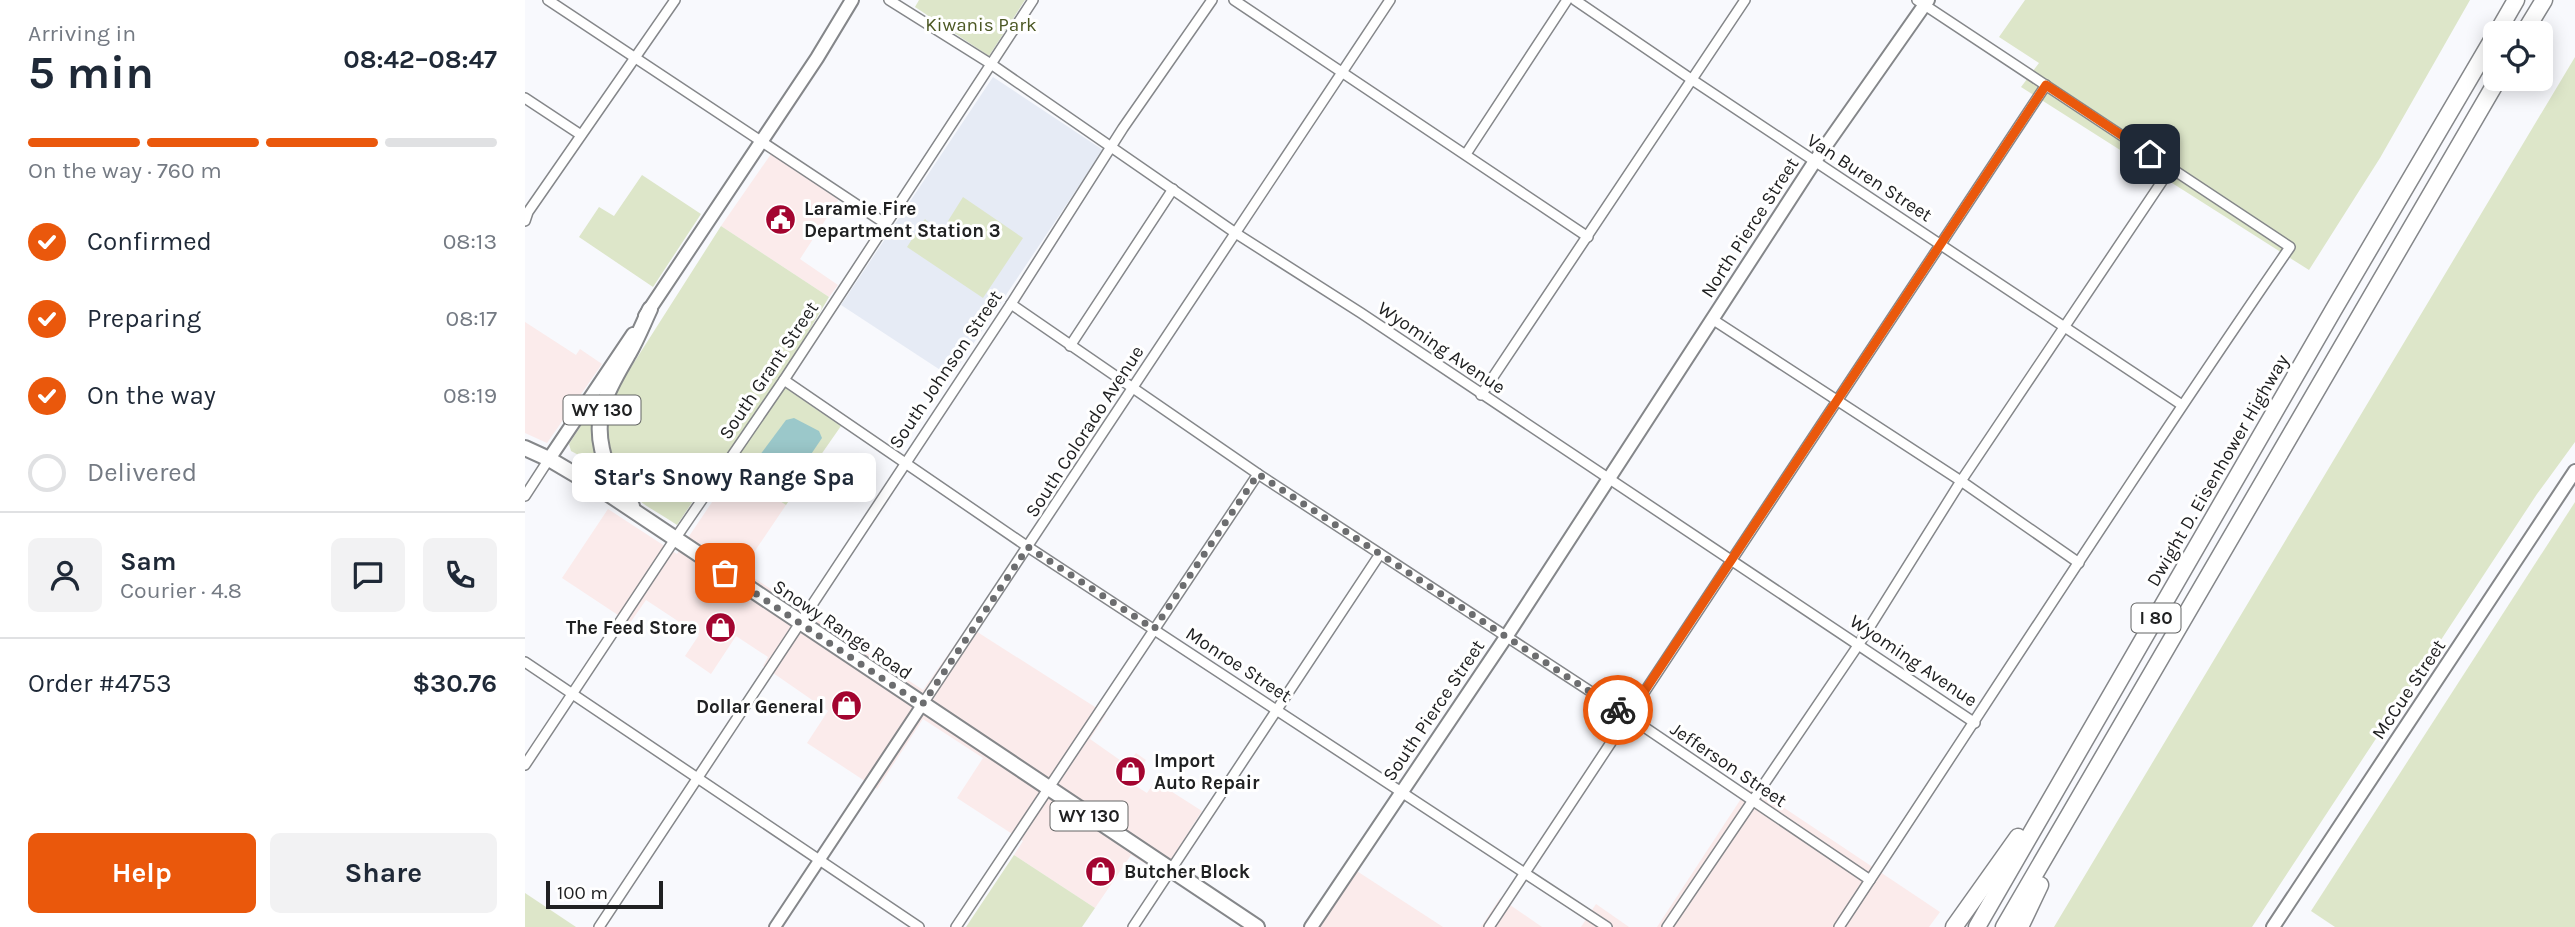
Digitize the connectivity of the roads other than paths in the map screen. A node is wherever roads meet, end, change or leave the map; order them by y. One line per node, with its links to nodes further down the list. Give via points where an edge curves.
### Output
1 (548, 0): 18 (street)
2 (675, 0): 18 (street)
3 (852, 0): 26 (main road, WY 130)
4 (889, 0): 19 (street, Wyoming Avenue)
5 (1033, 0): 19 (street, South Grant Street)
6 (1212, 0): 27 (street, South Johnson Street)
7 (1234, 0): 20 (street)
8 (1390, 0): 20 (street, South Colorado Avenue)
9 (1567, 0): 28 (street)
10 (1575, 0): 21 (street, Van Buren Street)
11 (1745, 0): 21 (street)
12 (2516, 0): 15 (highway, Dwight D. Eisenhower Highway / I 80)
13 (2544, 0): 16 (highway)
14 (1923, 2): 22 (street); 29 (main road, North Pierce Street)
15 (2504, 21)
16 (2531, 21)
17 (2483, 56): 71 (highway, Dwight D. Eisenhower Highway / I 80)
18 (635, 59): 25 (street); 26 (street)
19 (991, 64): 27 (street, Wyoming Avenue); 33 (street, South Grant Street)
20 (1341, 72): 28 (street); 34 (street, South Colorado Avenue)
21 (1691, 79): 29 (street, Van Buren Street); 35 (street)
22 (2046, 85): 30 (street); 36 (street)
23 (2491, 91): 67 (highway, I 80)
24 (525, 98): 25 (street)
25 (581, 135): 32 (street)
26 (762, 141): 33 (street); 38 (main road, WY 130)
27 (1112, 146): 31 (street, Wyoming Avenue); 37 (street, South Johnson Street)
28 (1466, 154): 35 (street)
29 (1815, 161): 36 (street, Van Buren Street); 39 (main road, North Pierce Street)
30 (2171, 168): 40 (street); 46 (street, via 2290,247)
31 (1173, 189): 34 (street, Wyoming Avenue); 41 (street)
32 (526, 214)
33 (886, 224): 42 (street, South Grant Street)
34 (1237, 234): 43 (street, South Colorado Avenue); 44 (street, Wyoming Avenue)
35 (1588, 237): 44 (street)
36 (1941, 245): 40 (street, Van Buren Street); 45 (street)
37 (1011, 304): 41 (street, Jefferson Street); 49 (street, South Johnson Street)
38 (650, 309): 48 (main road, WY 130); 55 (main road, WY 130, via 603,401 600,424 601,449 608,467)
39 (1712, 319): 45 (street); 52 (main road, North Pierce Street)
40 (2064, 326): 46 (street, Van Buren Street); 53 (street)
41 (1070, 346): 43 (street, Jefferson Street)
42 (784, 380): 49 (street, Monroe Street); 56 (street, South Grant Street)
43 (1132, 388): 51 (street, Jefferson Street); 57 (street, South Colorado Avenue)
44 (1481, 395): 52 (street, Wyoming Avenue)
45 (1837, 402): 53 (street); 59 (street)
46 (2182, 405): 60 (street)
47 (525, 448): 48 (main road, Snowy Range Road)
48 (549, 459): 54 (street); 55 (main road, Snowy Range Road / WY 130)
49 (904, 463): 57 (street, Monroe Street); 61 (street, South Johnson Street)
50 (2575, 471): 97 (main road, McCue Street)
51 (1258, 474): 58 (street, Jefferson Street); 62 (street)
52 (1607, 478): 59 (street, Wyoming Avenue); 63 (main road, South Pierce Street)
53 (1961, 481): 60 (street); 64 (street)
54 (525, 496)
55 (637, 513): 56 (main road, Snowy Range Road / WY 130)
56 (675, 539): 61 (main road, Snowy Range Road / WY 130); 66 (street, South Grant Street)
57 (1028, 547): 62 (street, Monroe Street); 68 (street, South Colorado Avenue)
58 (1380, 554): 63 (street, Jefferson Street); 69 (street)
59 (1731, 561): 64 (street, Wyoming Avenue); 70 (street)
60 (2079, 563): 72 (street)
61 (799, 622): 68 (main road, Snowy Range Road / WY 130); 74 (street, South Johnson Street)
62 (1154, 629): 69 (street, Monroe Street); 75 (street)
63 (1506, 636): 70 (street, Jefferson Street); 76 (main road, South Pierce Street)
64 (1859, 644): 72 (street, Wyoming Avenue); 77 (street)
65 (525, 662): 66 (street)
66 (573, 694): 73 (street, South Grant Street); 74 (street)
67 (2140, 696): 95 (highway, I 80); 96 (highway)
68 (922, 705): 75 (main road, Snowy Range Road / WY 130); 78 (street, South Colorado Avenue)
69 (1278, 710): 76 (street, Monroe Street); 79 (street)
70 (1628, 716): 77 (street, Jefferson Street); 80 (street)
71 (2096, 722): 93 (highway); 94 (highway, Dwight D. Eisenhower Highway / I 80)
72 (1975, 723): 81 (street)
73 (525, 765)
74 (697, 779): 78 (street); 82 (street, South Johnson Street)
75 (1047, 788): 79 (main road, Snowy Range Road / WY 130); 85 (street)
76 (1401, 792): 80 (street, Monroe Street); 88 (main road, South Pierce Street)
77 (1753, 802): 81 (street, Jefferson Street); 91 (street)
78 (820, 860): 83 (street, South Colorado Avenue); 84 (street)
79 (1171, 870): 86 (street); 87 (main road, Snowy Range Road / WY 130)
80 (1526, 873): 89 (street); 90 (street, Monroe Street)
81 (1870, 880): 92 (street)
82 (599, 927)
83 (775, 927)
84 (919, 927)
85 (956, 927)
86 (1133, 927)
87 (1257, 927)
88 (1311, 927)
89 (1489, 927)
90 (1607, 927)
91 (1667, 927)
92 (1839, 927)
93 (1954, 927)
94 (1977, 927)
95 (2004, 927)
96 (2020, 927)
97 (2273, 927)

